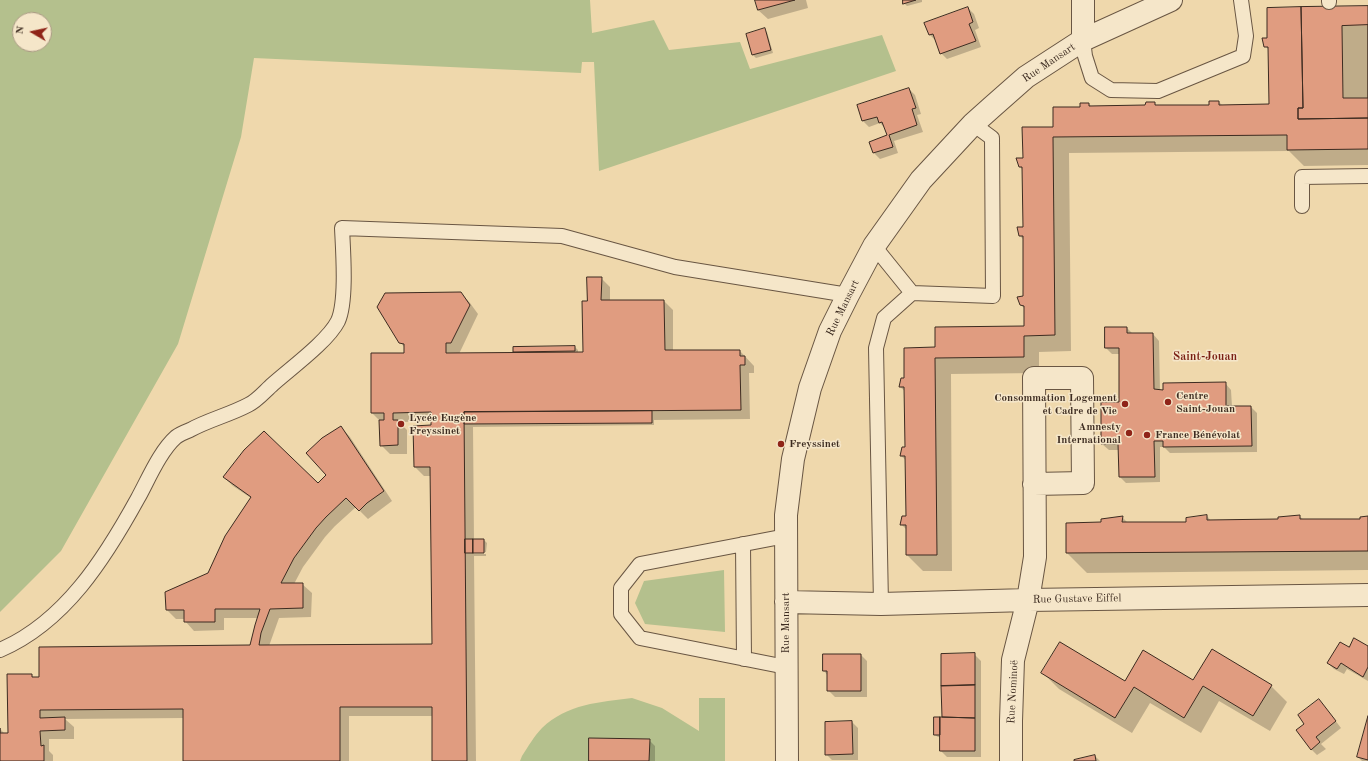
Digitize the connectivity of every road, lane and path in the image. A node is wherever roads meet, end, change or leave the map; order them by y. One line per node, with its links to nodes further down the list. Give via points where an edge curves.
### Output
1 (1083, 0): 4 (street)
2 (1171, 0): 4 (street, Rue Mansart)
3 (1241, 0): 4 (lane, via 1246,36 1243,56 1158,91 1110,90 1092,78)
4 (1083, 40): 5 (street, Rue Mansart, via 1026,77)
5 (973, 124): 8 (street, Rue Mansart, via 921,180); 9 (lane, via 992,138 993,296)
6 (1368, 176): 7 (lane, via 1302,177)
7 (1302, 206)
8 (874, 246): 9 (lane); 10 (street, Rue Mansart)
9 (912, 293): 17 (lane, via 884,318 876,348)
10 (848, 295): 12 (street, Rue Mansart, via 830,331 810,388 792,459); 18 (lane, via 675,267 562,236 342,228 343,299 338,320 325,339 249,405 176,437 160,457 118,534 89,576 57,612 14,644)
11 (1034, 484): 11 (street, Rue Nominoë, via 1083,483 1082,378 1034,378); 15 (street, Rue Nominoë, via 1035,557)
12 (786, 536): 13 (lane); 16 (street, Rue Mansart)
13 (743, 544): 19 (lane); 19 (lane, via 640,564 621,588 621,614 640,638)
14 (1368, 595): 15 (street, Rue Gustave Eiffel)
15 (1028, 600): 17 (street, Rue Gustave Eiffel); 22 (street, Rue Nominoë, via 1014,660)
16 (786, 602): 17 (street, Rue Gustave Eiffel); 20 (street, Rue Mansart)
17 (881, 604)
18 (0, 650)
19 (744, 658): 20 (lane)
20 (786, 667): 21 (street, Rue Mansart)
21 (787, 761)
22 (1011, 761)

